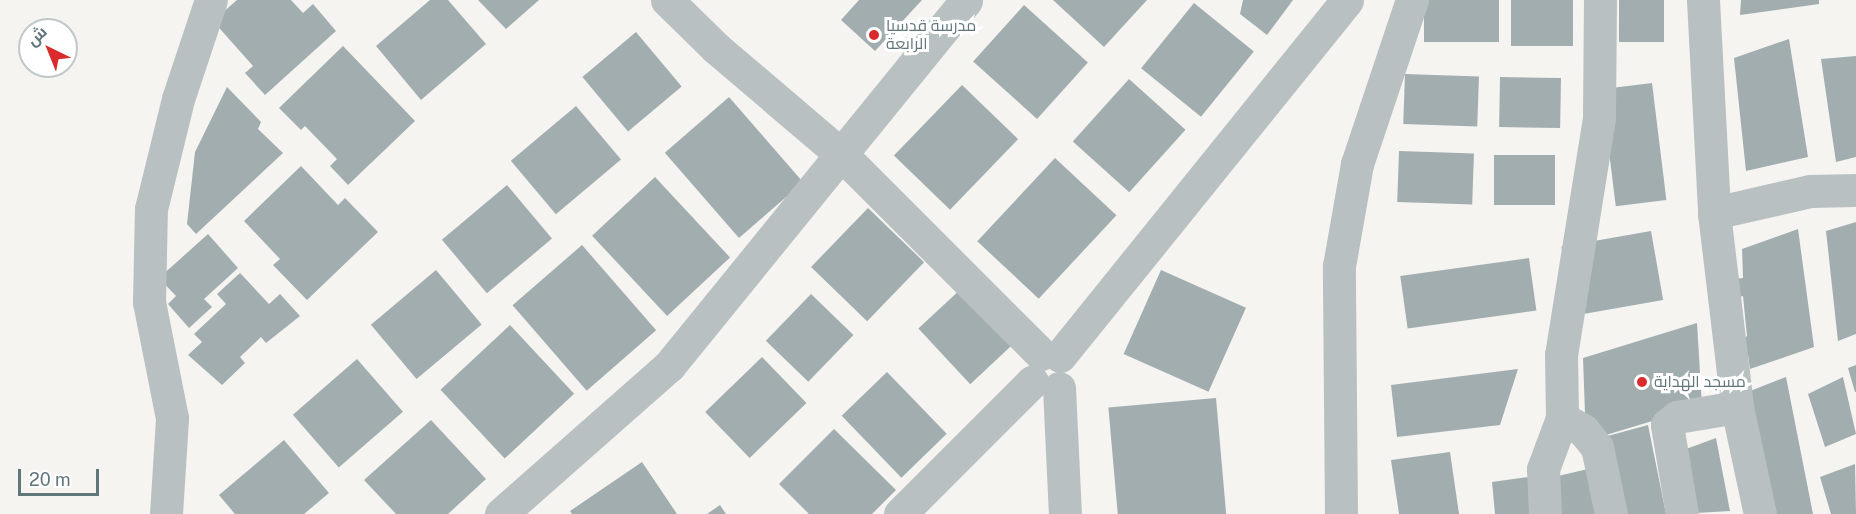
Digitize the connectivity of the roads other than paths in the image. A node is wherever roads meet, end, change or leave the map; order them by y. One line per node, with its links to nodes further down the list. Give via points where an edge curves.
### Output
1 (211, 0): 15 (street, via 178,99 151,209 149,302 172,418)
2 (667, 0): 8 (street, via 716,48)
3 (966, 0): 8 (street)
4 (1347, 0): 11 (street)
5 (1412, 0): 14 (street, via 1357,164 1339,266)
6 (1599, 0): 13 (street, via 1599,118 1562,354)
7 (1703, 0): 10 (street)
8 (843, 156): 11 (street); 16 (street, via 669,366)
9 (1856, 190): 10 (street, via 1810,191)
10 (1714, 213): 12 (street)
11 (1048, 370): 17 (street); 18 (street)
12 (1737, 407): 21 (street, via 1677,417 1667,425); 22 (street)
13 (1562, 418): 19 (street, via 1544,469); 20 (street, via 1583,430 1597,447)
14 (1345, 511)
15 (166, 514)
16 (501, 514)
17 (900, 514)
18 (1065, 514)
19 (1545, 514)
20 (1611, 514)
21 (1682, 514)
22 (1760, 514)

